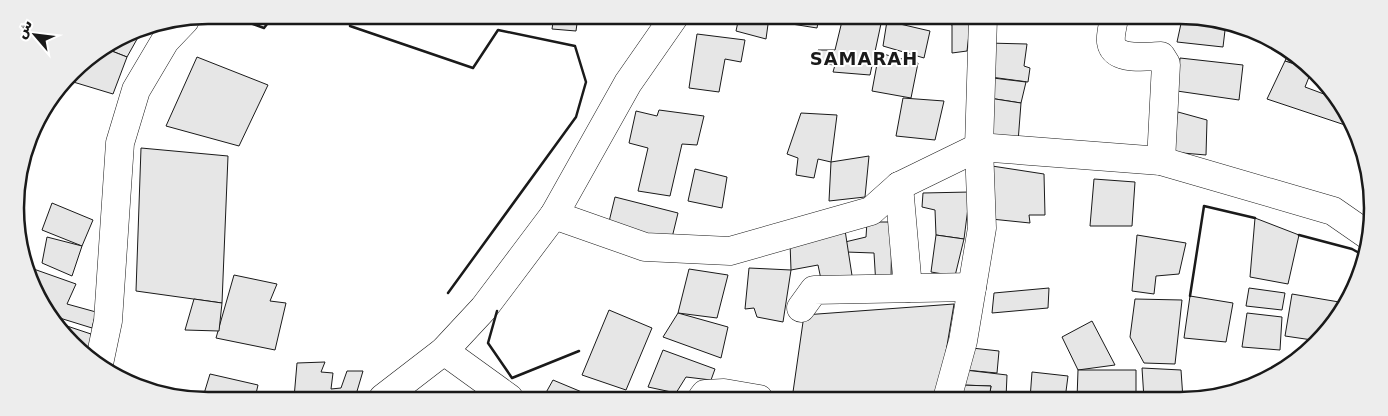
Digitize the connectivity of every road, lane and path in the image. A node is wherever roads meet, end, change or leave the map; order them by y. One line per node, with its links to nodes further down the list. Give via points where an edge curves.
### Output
1 (669, 24): 8 (street, via 628,83)
2 (983, 24): 5 (street)
3 (1113, 24): 6 (street, via 1111,43 1115,50 1123,56 1161,56 1166,64)
4 (180, 26): 14 (street, via 165,41 136,90 120,143 108,321)
5 (979, 147): 6 (street); 7 (street); 10 (street, via 982,228)
6 (1161, 161): 9 (street, via 1333,211)
7 (899, 186): 8 (street, via 871,211 730,251 645,247); 11 (street)
8 (554, 215): 13 (street, via 484,308)
9 (1363, 232)
10 (972, 287): 11 (street); 17 (street, via 963,341)
11 (908, 288): 12 (street, via 814,290)
12 (800, 308)
13 (444, 351): 15 (street); 16 (street)
14 (100, 357)
15 (391, 392)
16 (500, 392)
17 (949, 392)

